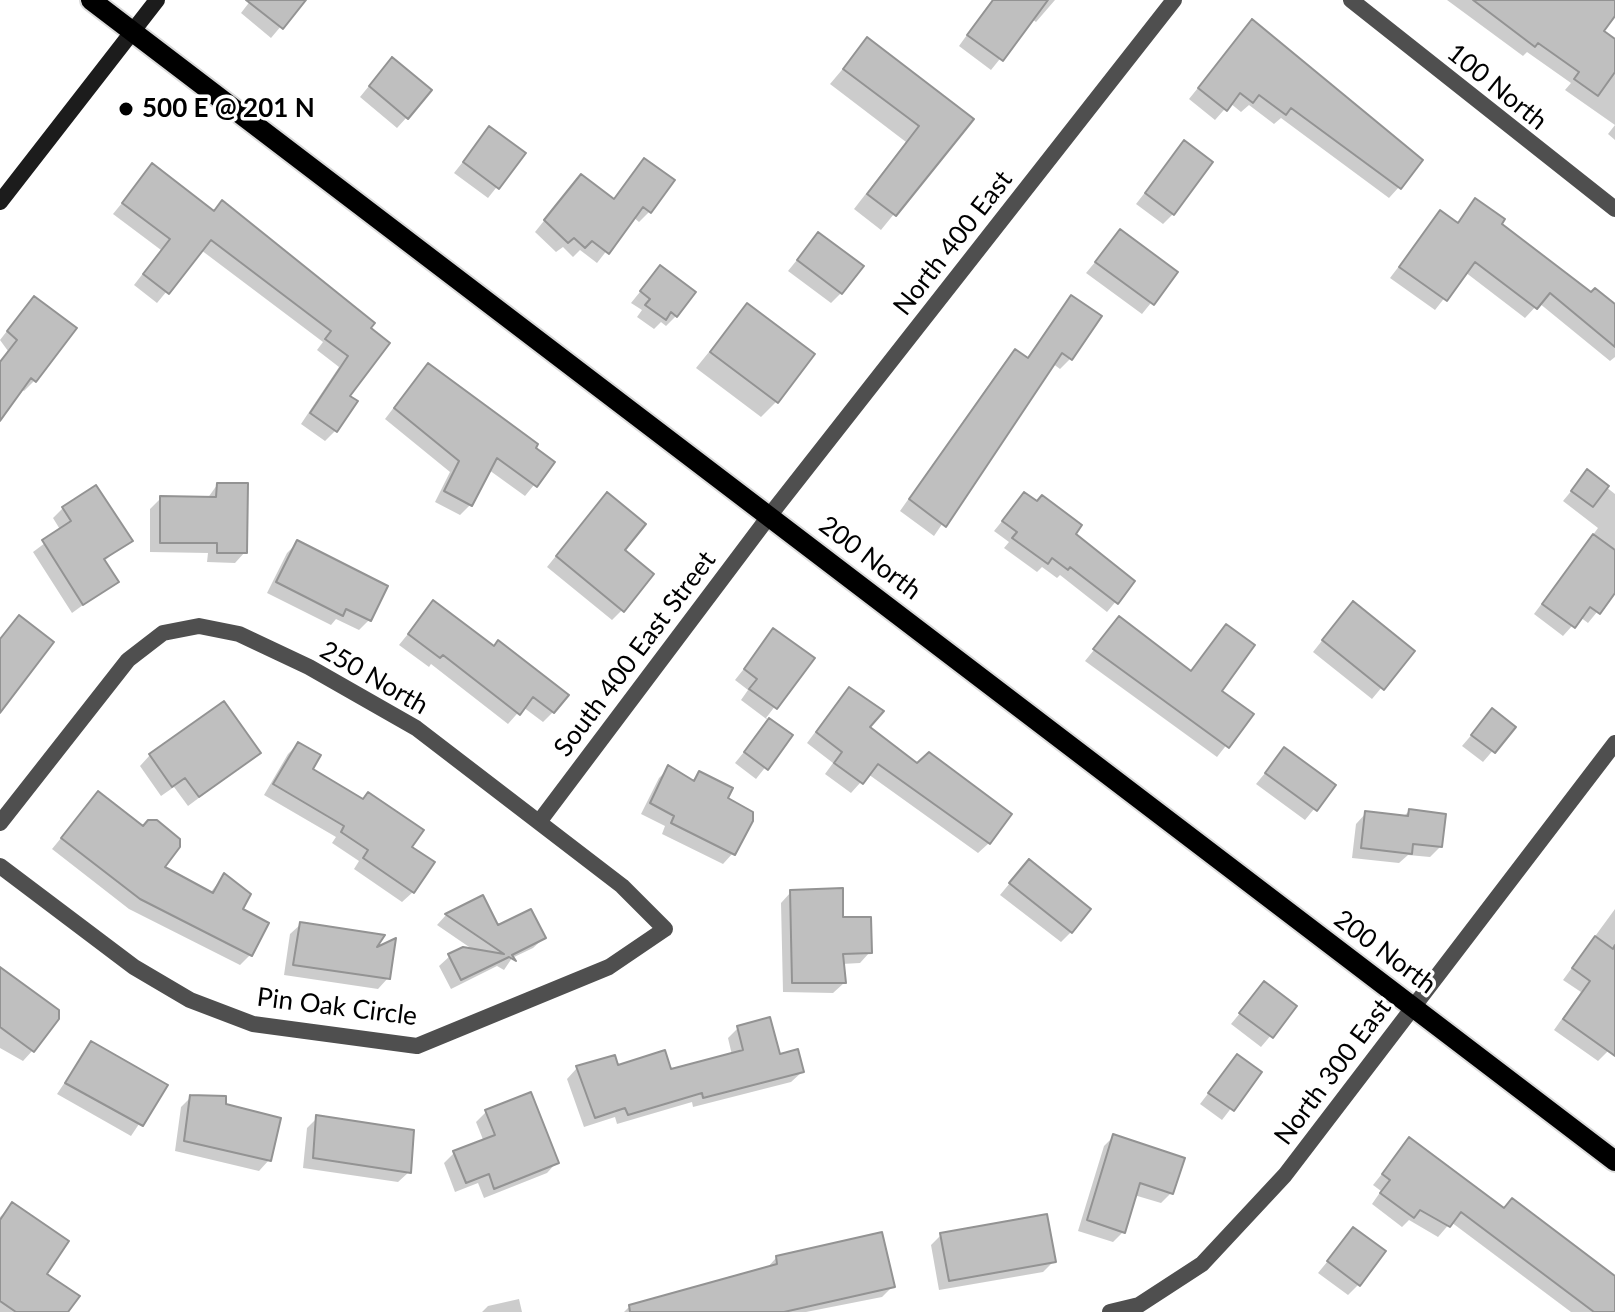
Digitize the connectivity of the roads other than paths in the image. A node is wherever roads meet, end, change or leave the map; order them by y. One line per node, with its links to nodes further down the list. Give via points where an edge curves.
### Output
1 (91, 0): 5 (main road, 200 North)
2 (157, 0): 5 (street)
3 (1174, 0): 8 (street, North 400 East)
4 (1351, 0): 7 (street, 100 North)
5 (133, 31): 6 (street); 8 (main road, 200 North)
6 (0, 202)
7 (1615, 209)
8 (770, 515): 10 (street, South 400 East Street); 13 (main road, 200 North)
9 (1615, 743): 13 (street, North 300 East)
10 (539, 822): 11 (street, 250 North, via 416,728 239,634 199,626 163,633 128,660); 12 (street, Pin Oak Circle, via 622,886 665,929 609,967 417,1046 253,1024 190,1000 134,967)
11 (0, 823)
12 (0, 866)
13 (1413, 1007): 14 (main road, 200 North); 15 (street, North 300 East, via 1285,1175 1202,1264 1139,1305)
14 (1615, 1161)
15 (1110, 1312)

